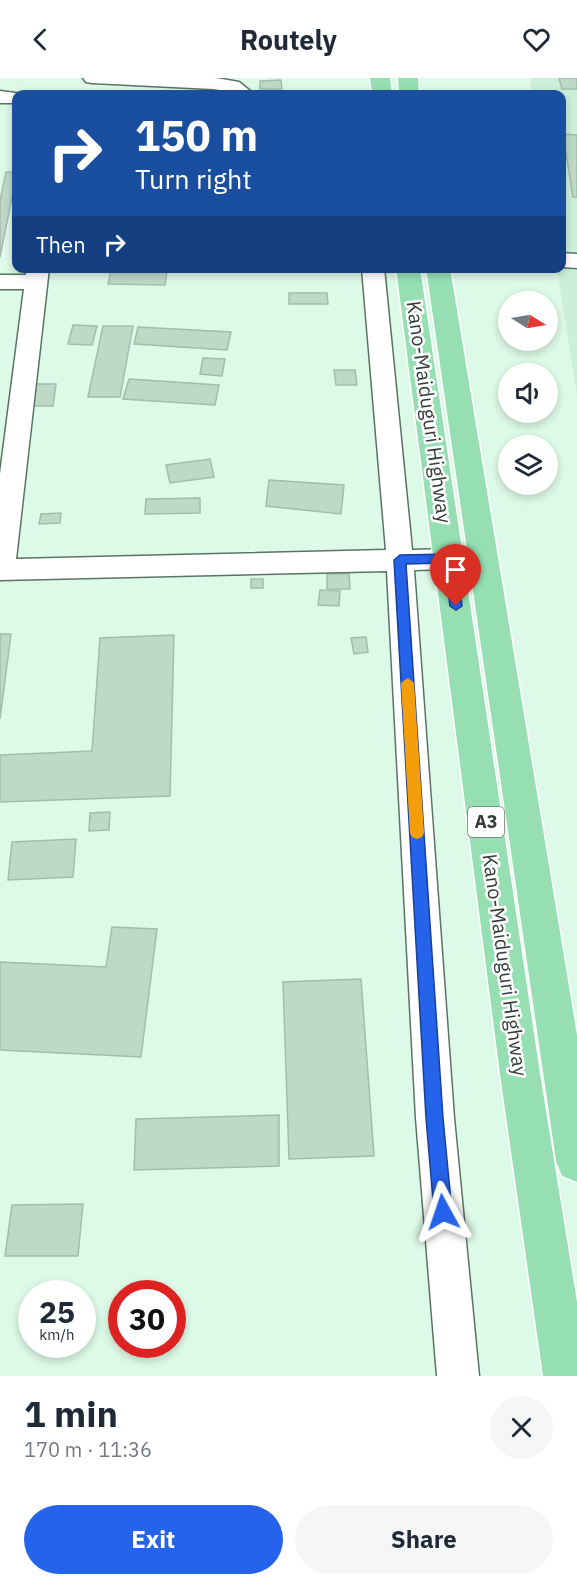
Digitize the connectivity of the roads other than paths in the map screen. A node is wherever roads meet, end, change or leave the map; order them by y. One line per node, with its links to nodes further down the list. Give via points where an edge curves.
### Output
1 (92, 78): 2 (street)
2 (238, 86)
3 (374, 273): 10 (street)
4 (409, 273): 9 (highway, Kano-Maiduguri Highway / A3)
5 (439, 273): 12 (highway, Kano-Maiduguri Highway / A3)
6 (37, 275): 7 (street); 8 (street)
7 (0, 282)
8 (12, 368): 11 (street)
9 (450, 559): 10 (street); 14 (highway, Kano-Maiduguri Highway / A3, via 520,1074)
10 (400, 560): 11 (street); 13 (street, via 435,1118)
11 (1, 570)
12 (577, 1161)
13 (458, 1376)
14 (566, 1376)

